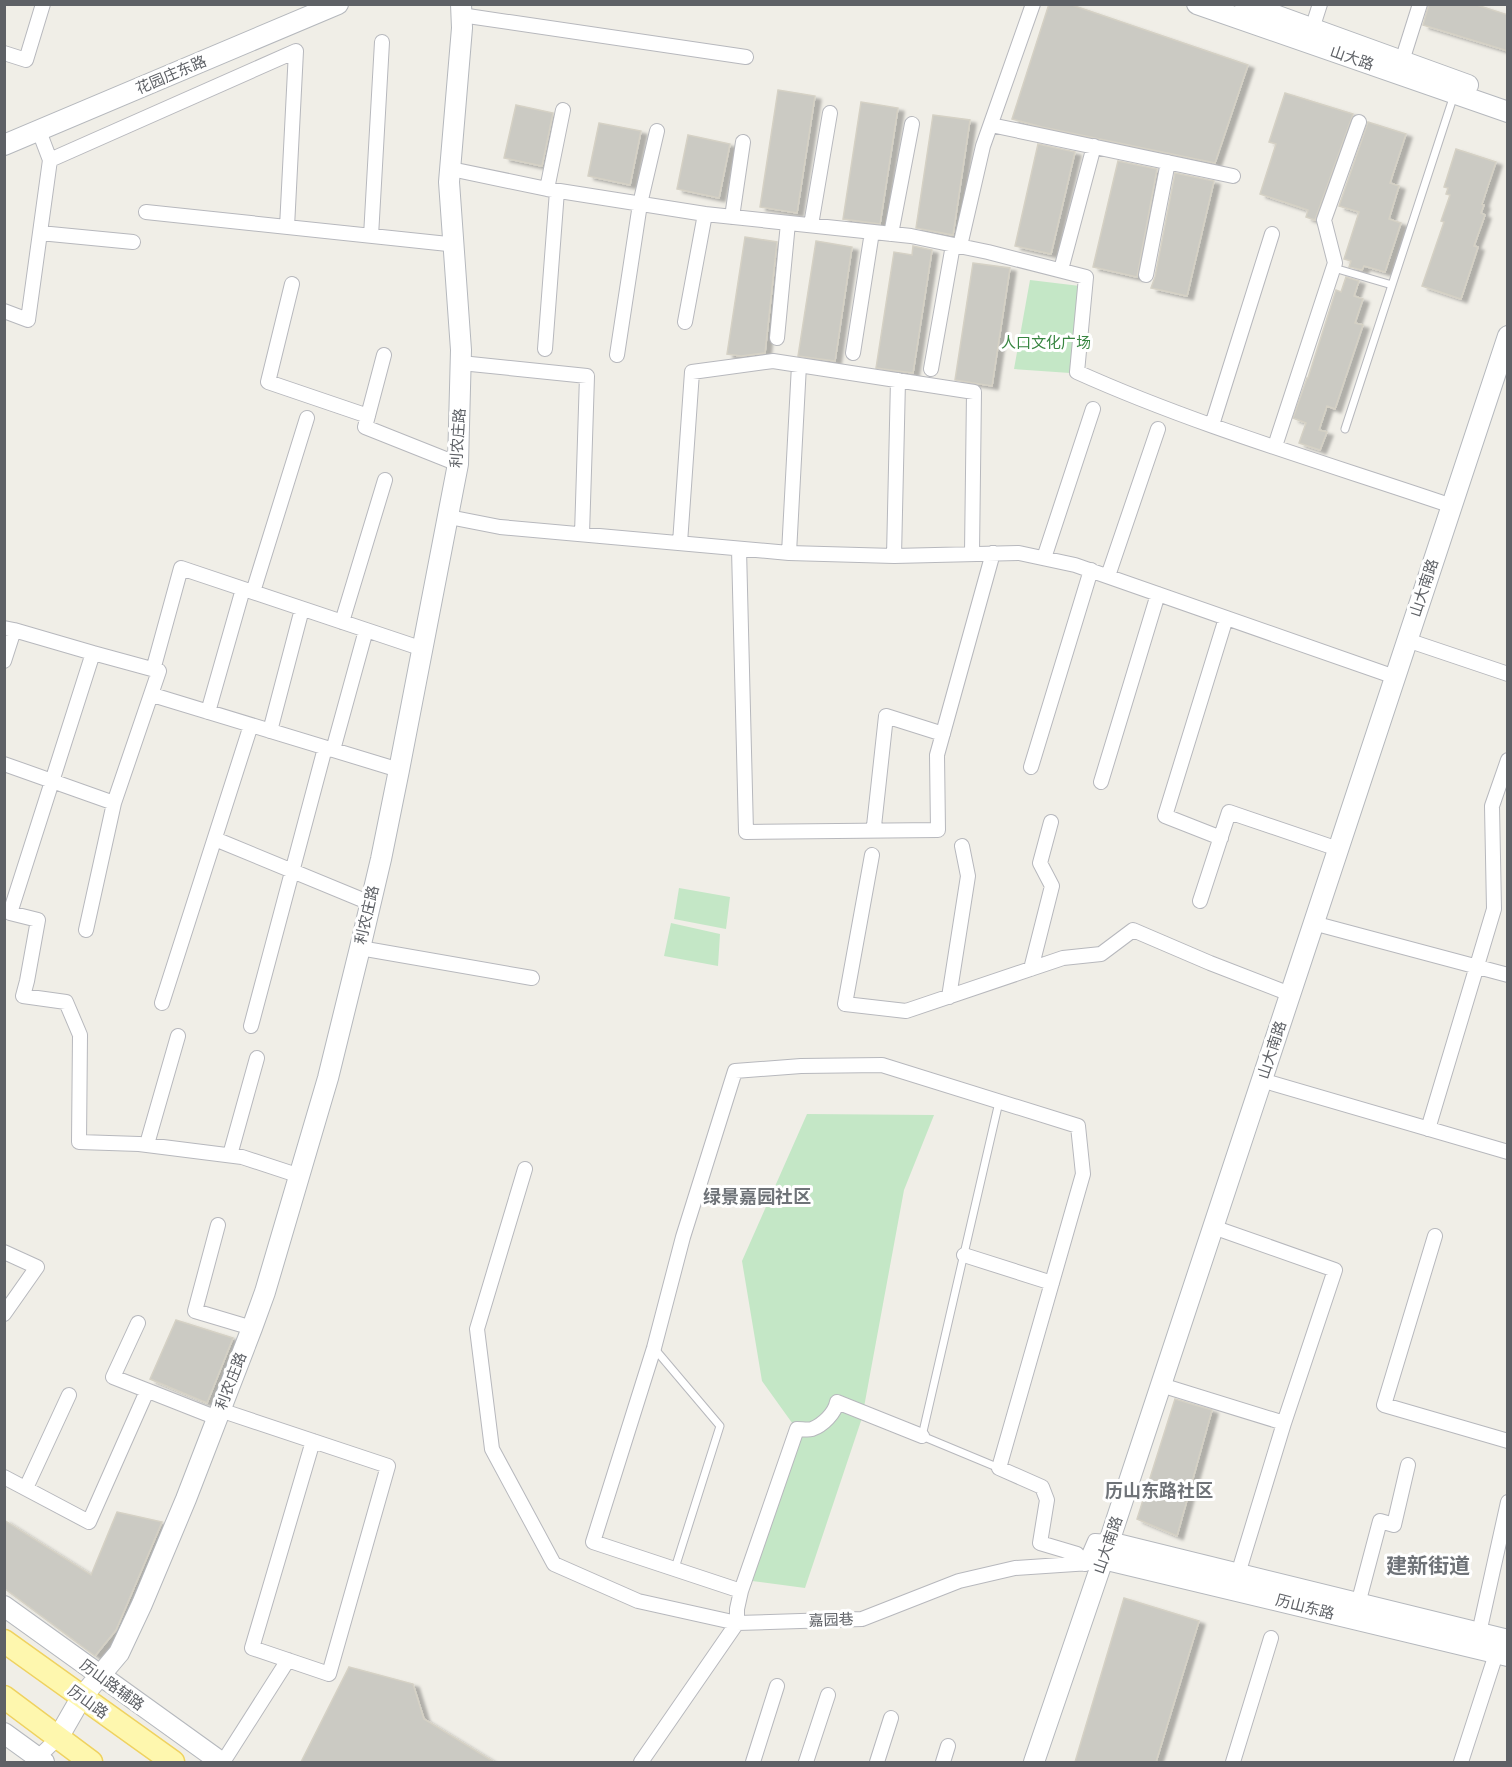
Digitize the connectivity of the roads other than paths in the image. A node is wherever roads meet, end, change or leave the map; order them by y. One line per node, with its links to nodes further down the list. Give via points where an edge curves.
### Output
1 (43, 4): 11 (street, via 26,60)
2 (338, 4): 22 (street, 花园庄东路)
3 (1033, 4): 21 (street)
4 (1197, 4): 14 (street, 山大路)
5 (1245, 4): 9 (street, 山大路)
6 (1320, 4): 9 (street)
7 (1420, 4): 13 (street)
8 (461, 10): 12 (street); 29 (street, 利农庄路)
9 (1312, 28): 13 (street, 山大路)
10 (382, 42): 43 (street)
11 (4, 53)
12 (746, 57)
13 (1402, 61): 15 (street, 山大路)
14 (1455, 94): 17 (street, 山大路); 51 (lane)
15 (1508, 99)
16 (563, 110): 31 (street)
17 (1508, 112)
18 (830, 113): 37 (street)
19 (1359, 122): 48 (street, via 1324,220)
20 (912, 124): 41 (street)
21 (991, 125): 26 (street); 46 (street)
22 (39, 131): 25 (street, 花园庄东路); 27 (street)
23 (657, 131): 32 (street)
24 (743, 142): 35 (street)
25 (4, 145)
26 (1094, 146): 28 (street); 47 (street)
27 (50, 160): 38 (street, via 296,51); 40 (street)
28 (1168, 162): 30 (street); 49 (street)
29 (451, 169): 31 (street); 60 (street, 利农庄路)
30 (1233, 176)
31 (552, 190): 32 (street); 56 (street)
32 (640, 204): 34 (street); 59 (street)
33 (146, 212): 38 (street)
34 (705, 214): 35 (street); 53 (street)
35 (732, 217): 36 (street)
36 (788, 223): 37 (street); 55 (street)
37 (811, 225): 39 (street)
38 (287, 226): 43 (street)
39 (872, 232): 41 (street); 57 (street)
40 (40, 233): 44 (street); 52 (street, via 28,320)
41 (891, 234): 46 (street)
42 (1272, 234): 67 (street)
43 (370, 236): 45 (street)
44 (133, 242)
45 (448, 244)
46 (956, 245): 62 (street); 67 (street, via 1086,277 1077,372)
47 (1062, 266)
48 (1334, 268): 51 (lane); 70 (street)
49 (1146, 275)
50 (292, 284): 65 (street, via 268,382)
51 (1392, 285): 69 (lane)
52 (4, 311)
53 (685, 322)
54 (1508, 336): 73 (street, 山大南路)
55 (777, 338)
56 (545, 349)
57 (853, 353)
58 (384, 355): 65 (street)
59 (617, 355)
60 (461, 363): 71 (street, 利农庄路); 75 (street, via 587,376)
61 (799, 365): 63 (street); 76 (street, via 773,361 692,372); 78 (street)
62 (931, 369)
63 (898, 380): 80 (street, via 974,392); 81 (street)
64 (1093, 409): 82 (street)
65 (368, 416): 71 (street, via 365,427)
66 (307, 418): 85 (street)
67 (1212, 424): 70 (street)
68 (1158, 429): 84 (street)
69 (1345, 429)
70 (1275, 446): 73 (street)
71 (458, 464): 74 (street, 利农庄路)
72 (385, 480): 89 (street)
73 (1452, 506): 92 (street, 山大南路)
74 (449, 516): 75 (street, via 500,526); 93 (street, 利农庄路)
75 (582, 534): 76 (street)
76 (680, 543): 77 (street)
77 (739, 549): 78 (street); 103 (street, via 746,832 939,830 937,755)
78 (789, 553): 81 (street)
79 (993, 553): 80 (street); 82 (street); 103 (street)
80 (972, 554): 81 (street)
81 (894, 556)
82 (1044, 558): 83 (street)
83 (1091, 570): 84 (street); 107 (street)
84 (1108, 576): 86 (street)
85 (248, 591): 87 (street); 96 (street, via 181,568); 100 (street)
86 (1158, 594): 88 (street); 110 (street)
87 (302, 609): 89 (street); 102 (street)
88 (1226, 618): 98 (street); 114 (street, via 1166,816)
89 (342, 622): 91 (street)
90 (9, 629): 94 (street); 95 (street)
91 (366, 630): 93 (street); 104 (street)
92 (1407, 640): 97 (street); 98 (street, 山大南路)
93 (423, 649): 108 (street, 利农庄路)
94 (93, 653): 96 (street); 109 (street)
95 (4, 661)
96 (153, 670): 111 (street, via 159,671)
97 (1508, 674)
98 (1395, 677): 117 (street, 山大南路)
99 (156, 696): 100 (street)
100 (208, 712): 101 (street)
101 (251, 725): 102 (street); 115 (street)
102 (270, 731): 104 (street)
103 (943, 734): 113 (street, via 885,716)
104 (329, 749): 108 (street); 119 (street)
105 (1508, 760): 125 (street, via 1492,806 1494,909)
106 (4, 764): 109 (street)
107 (1031, 767)
108 (399, 770): 121 (street, 利农庄路)
109 (52, 781): 111 (street); 138 (street, via 10,913 38,920 23,996 66,1002 81,1035 79,1142)
110 (1101, 782)
111 (114, 803): 123 (street)
112 (1050, 822): 126 (street, via 1040,862 1052,886)
113 (874, 826)
114 (1221, 838): 117 (street, via 1229,812); 120 (street)
115 (214, 839): 119 (street); 131 (street)
116 (962, 846): 130 (street, via 968,876)
117 (1338, 849): 122 (street, 山大南路)
118 (872, 855): 130 (street, via 844,1004 906,1011)
119 (292, 871): 121 (street); 132 (street)
120 (1200, 901)
121 (370, 903): 124 (street, 利农庄路)
122 (1313, 923): 125 (street); 129 (street, 山大南路)
123 (86, 930)
124 (360, 948): 128 (street); 142 (street, 利农庄路)
125 (1477, 966): 127 (street); 137 (street)
126 (1031, 969): 129 (street, via 1063,958 1101,954 1133,930); 130 (street)
127 (1508, 975)
128 (532, 978)
129 (1290, 994): 135 (street, 山大南路)
130 (949, 997)
131 (162, 1003)
132 (251, 1026)
133 (178, 1036): 138 (street)
134 (257, 1058): 140 (street)
135 (1262, 1080): 137 (street); 144 (street, 山大南路)
136 (999, 1102): 147 (lane); 148 (street, via 1078,1126 1083,1174); 152 (street, via 882,1065 735,1071 683,1237)
137 (1428, 1129): 139 (street)
138 (147, 1144): 140 (street)
139 (1508, 1152)
140 (230, 1155): 142 (street)
141 (525, 1169): 172 (street, 嘉园巷, via 477,1329 492,1449 554,1564 638,1601)
142 (300, 1176): 151 (street, 利农庄路)
143 (218, 1225): 151 (street, via 195,1311)
144 (1213, 1227): 153 (street, 山大南路); 157 (street, via 1335,1270)
145 (1435, 1236): 160 (street, via 1384,1405)
146 (4, 1252): 149 (street, via 37,1267)
147 (964, 1255): 148 (street); 158 (lane)
148 (1052, 1283): 162 (street)
149 (4, 1314)
150 (138, 1323): 154 (street, via 112,1377)
151 (252, 1328): 156 (street, 利农庄路)
152 (654, 1348): 167 (lane, via 720,1426); 167 (street, via 593,1542)
153 (1161, 1385): 157 (street); 166 (street, 山大南路)
154 (147, 1391): 156 (street); 164 (street, via 89,1522)
155 (69, 1395): 164 (street)
156 (218, 1414): 159 (street); 178 (street, 利农庄路, via 142,1604 119,1653)
157 (1284, 1423): 168 (street)
158 (922, 1436): 162 (lane); 169 (street, via 837,1402 835,1409 811,1430 797,1429)
159 (313, 1441): 177 (street, via 252,1648); 177 (street, via 388,1466 328,1674)
160 (1508, 1441)
161 (1408, 1465): 170 (street, via 1394,1525 1380,1521)
162 (999, 1468): 166 (street, via 1042,1487 1047,1500 1040,1543 1077,1554)
163 (4, 1477): 164 (street)
164 (26, 1488)
165 (1506, 1511): 173 (street)
166 (1099, 1555): 168 (street, 历山东路); 172 (street, 嘉园巷, via 959,1581 862,1619); 176 (street, 历山东路); 196 (street, 山大南路)
167 (675, 1568): 169 (street)
168 (1238, 1574): 170 (street, 历山东路)
169 (741, 1591): 172 (street)
170 (1358, 1604): 173 (street, 历山东路)
171 (4, 1606): 178 (street, 历山路辅路)
172 (737, 1623): 191 (street)
173 (1479, 1633): 176 (street, 历山东路)
174 (1270, 1638): 197 (street)
175 (4, 1641): 182 (main road, 历山路)
176 (1504, 1650): 198 (street)
177 (288, 1660): 190 (street)
178 (100, 1676): 182 (street, 利农庄路); 190 (street, 历山路辅路)
179 (777, 1686): 192 (street)
180 (828, 1695): 193 (street)
181 (4, 1697): 185 (main road)
182 (81, 1698): 185 (street, 利农庄路); 189 (main road, 历山路)
183 (891, 1718): 194 (street)
184 (4, 1733): 187 (street)
185 (58, 1738): 187 (street, 利农庄路); 188 (main road)
186 (948, 1746): 195 (street)
187 (38, 1761)
188 (91, 1762)
189 (173, 1762)
190 (222, 1762)
191 (641, 1762)
192 (753, 1762)
193 (806, 1762)
194 (877, 1762)
195 (943, 1762)
196 (1034, 1762)
197 (1233, 1762)
198 (1461, 1762)

